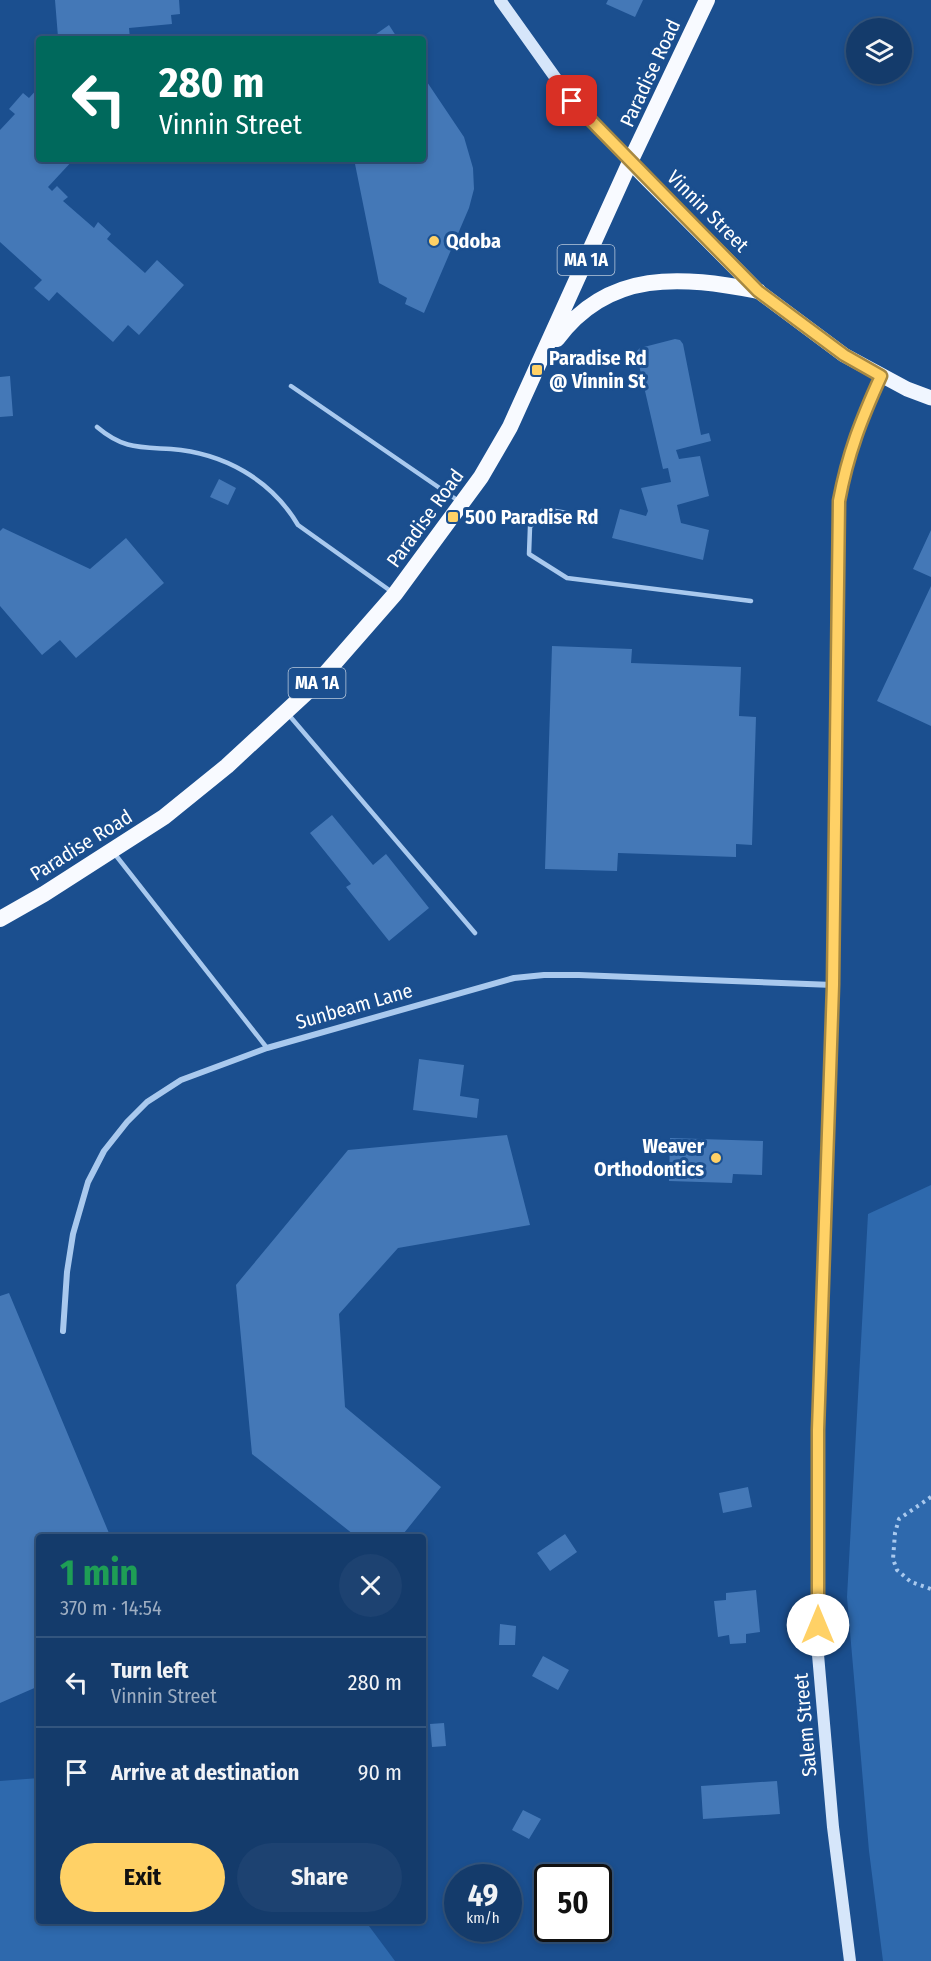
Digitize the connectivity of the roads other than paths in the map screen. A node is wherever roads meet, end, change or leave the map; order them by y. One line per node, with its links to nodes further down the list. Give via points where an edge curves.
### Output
1 (500, 0): 3 (main road, Vinnin Street, via 572,101)
2 (707, 0): 3 (highway, Paradise Road / MA 1A)
3 (630, 162): 4 (main road, Vinnin Street); 5 (highway, Paradise Road / MA 1A)
4 (758, 291): 5 (highway, via 680,280 650,282 610,294 584,310 563,330); 6 (main road, Vinnin Street, via 844,355)
5 (542, 359): 10 (highway, Paradise Road / MA 1A, via 510,427)
6 (881, 376): 8 (main road, Vinnin Street); 18 (main road, Salem Street, via 846,463 839,501)
7 (291, 386): 10 (lane)
8 (931, 398)
9 (97, 428): 12 (lane, via 128,446 201,455 243,470 288,508 297,525)
10 (462, 504): 12 (highway, Paradise Road / MA 1A)
11 (567, 513): 13 (lane, via 543,509 530,527 529,554 567,578)
12 (395, 594): 14 (highway, Paradise Road / MA 1A)
13 (751, 601)
14 (286, 713): 15 (highway, Paradise Road / MA 1A, via 188,798); 17 (lane)
15 (112, 851): 16 (highway, Paradise Road / MA 1A); 19 (lane)
16 (0, 919)
17 (475, 933)
18 (833, 985): 19 (street, Sunbeam Lane, via 579,975 514,978); 21 (main road, Salem Street, via 818,1420 817,1643 833,1827)
19 (267, 1048): 20 (street, Sunbeam Lane, via 181,1080 147,1102 104,1151 88,1182 73,1234)
20 (63, 1331)
21 (850, 1961)

